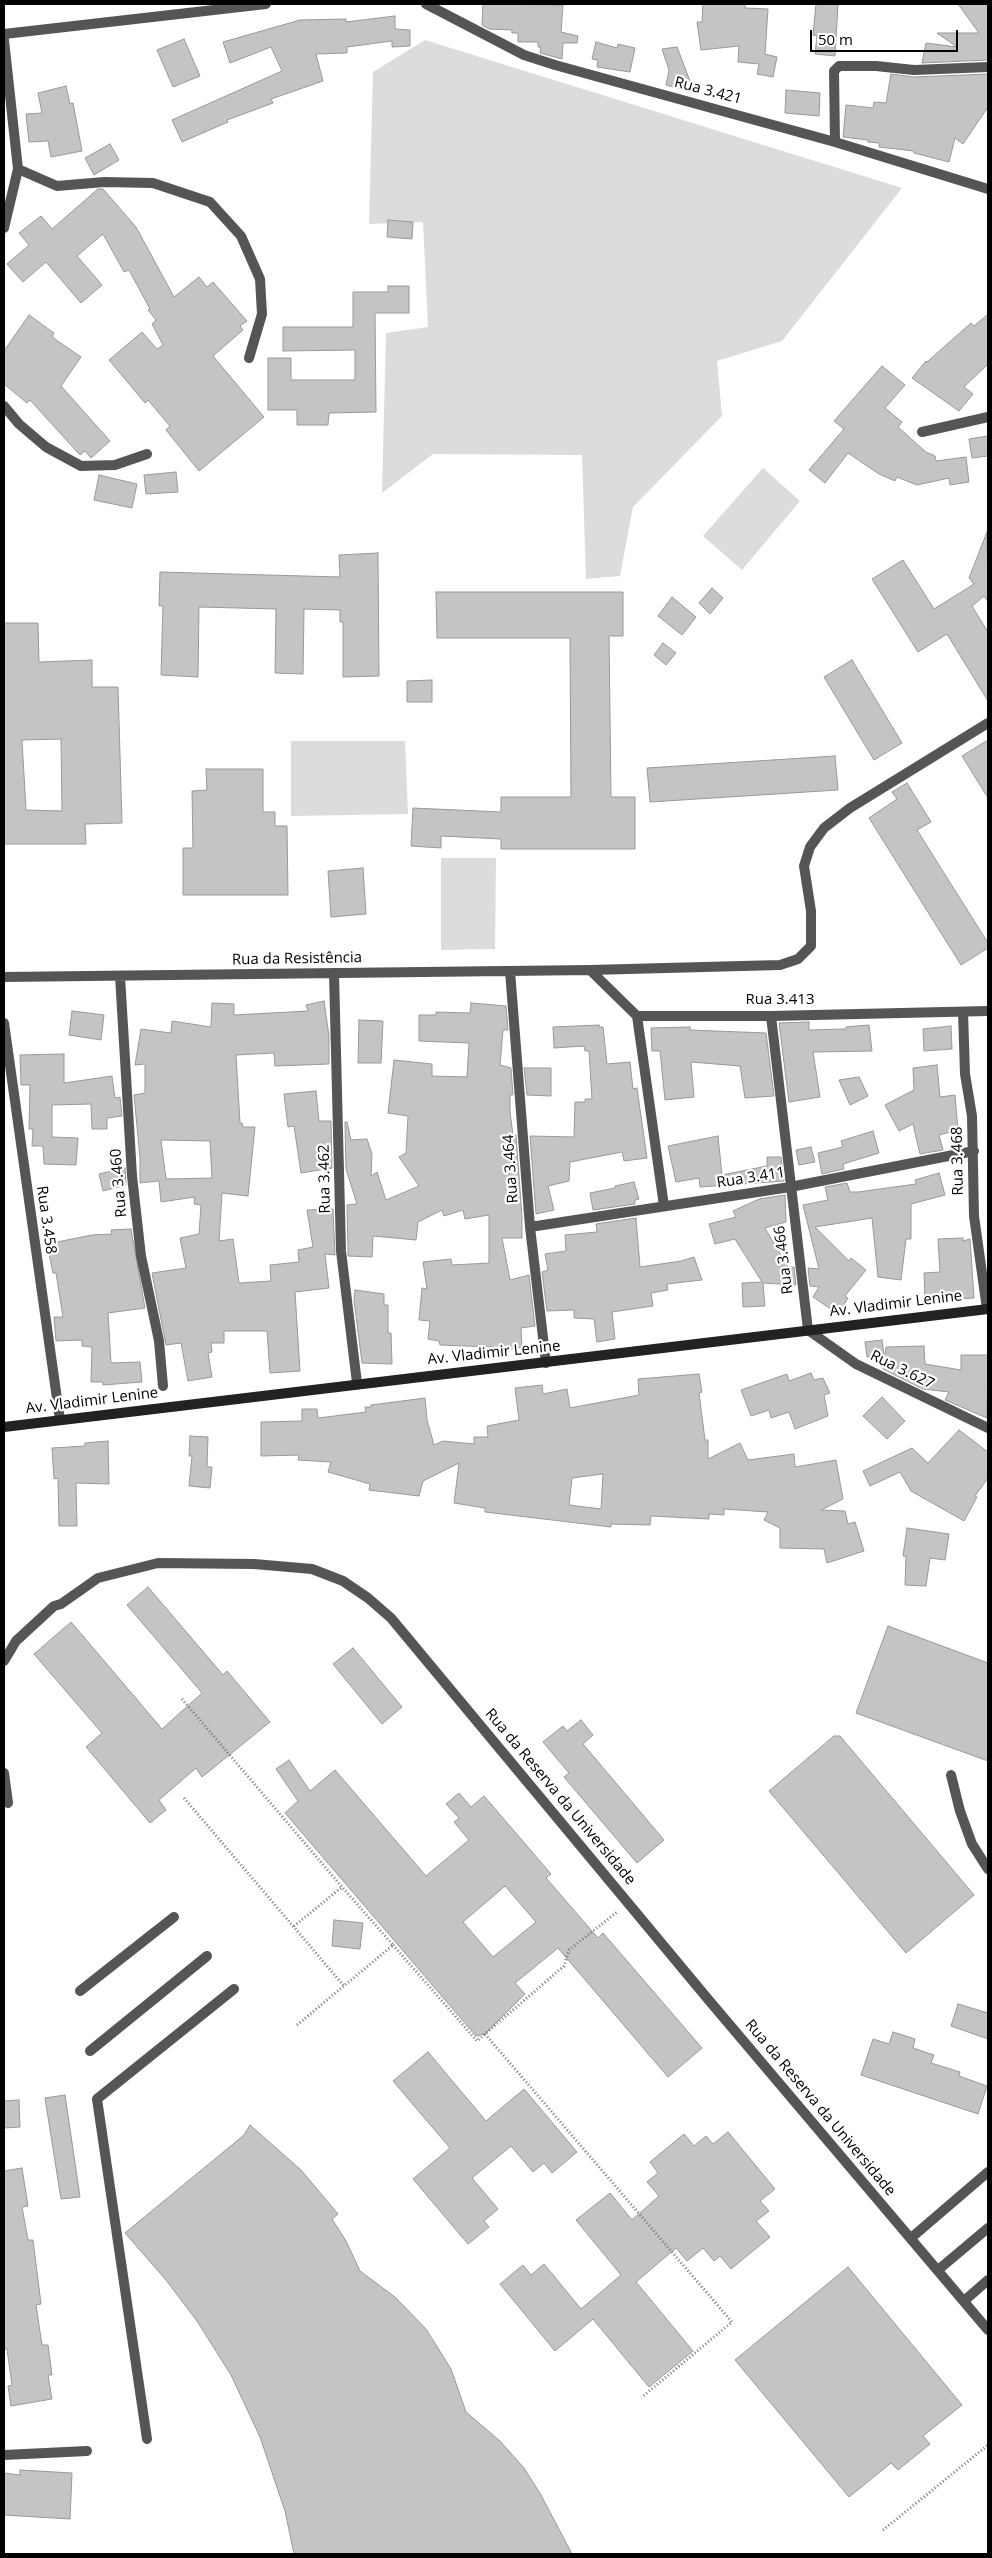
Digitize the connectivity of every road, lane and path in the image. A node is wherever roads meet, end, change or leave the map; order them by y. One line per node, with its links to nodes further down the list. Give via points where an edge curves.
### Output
1 (266, 4): 3 (street)
2 (426, 4): 6 (street, Rua 3.421, via 524,55)
3 (4, 34)
4 (4, 40): 7 (street)
5 (988, 67): 6 (street, via 914,70 839,66 834,71)
6 (835, 142): 8 (street, Rua 3.421)
7 (18, 169): 9 (street); 10 (street, via 57,186 104,182 153,183 210,202 241,236 260,279 262,314)
8 (988, 189)
9 (4, 228)
10 (249, 358)
11 (4, 406): 14 (street, via 46,447 81,466 115,465)
12 (988, 417): 13 (street)
13 (922, 432)
14 (147, 454)
15 (988, 723): 16 (street, Rua da Resistência, via 850,808 824,828 810,847 804,866 811,911 811,946 798,959 780,965)
16 (590, 970): 17 (street, Rua da Resistência); 23 (street)
17 (510, 972): 18 (street, Rua da Resistência); 29 (street, Rua 3.464)
18 (334, 973): 19 (street, Rua da Resistência); 33 (street, Rua 3.462, via 341,1251)
19 (120, 976): 20 (street, Rua da Resistência); 34 (street, Rua 3.460, via 132,1176 141,1256 159,1341)
20 (4, 977)
21 (988, 1011): 22 (street, Rua 3.413)
22 (963, 1012): 24 (street, Rua 3.413); 26 (street, Rua 3.468, via 965,1074)
23 (637, 1016): 24 (street, Rua 3.413); 28 (street)
24 (771, 1016): 27 (street, Rua 3.466)
25 (4, 1023): 35 (street, Rua 3.458)
26 (974, 1151): 27 (street, Rua 3.411); 30 (street, Rua 3.468, via 974,1216)
27 (790, 1188): 28 (street, Rua 3.411); 31 (street, Rua 3.466)
28 (664, 1206): 29 (street, Rua 3.411)
29 (530, 1227): 32 (street, Rua 3.464)
30 (988, 1309): 31 (main road, Av. Vladimir Lenine)
31 (808, 1330): 32 (main road, Av. Vladimir Lenine); 37 (street, Rua 3.627, via 856,1364)
32 (546, 1363): 33 (main road, Av. Vladimir Lenine)
33 (357, 1383): 35 (main road, Av. Vladimir Lenine)
34 (163, 1386)
35 (60, 1420): 36 (main road, Av. Vladimir Lenine)
36 (4, 1427)
37 (988, 1428)
38 (4, 1661): 46 (street, Rua da Reserva da Universidade, via 16,1641 54,1606 98,1578 158,1563 254,1564 312,1569 351,1587 391,1618)
39 (182, 1699): 45 (path)
40 (4, 1773): 43 (street)
41 (951, 1775): 44 (street, via 972,1844)
42 (184, 1798): 48 (path)
43 (8, 1804)
44 (988, 1869)
45 (342, 1887): 48 (path); 49 (path)
46 (628, 1903): 55 (path, via 570,1950 564,1966); 59 (street, Rua da Reserva da Universidade)
47 (174, 1917): 53 (street)
48 (293, 1927): 51 (path)
49 (393, 1945): 51 (path); 55 (path, via 477,2041)
50 (207, 1956): 56 (street)
51 (344, 1986): 54 (path)
52 (234, 1989): 65 (street, via 97,2099)
53 (80, 1991)
54 (297, 2025)
55 (485, 2034): 64 (path, via 732,2322)
56 (90, 2051)
57 (988, 2172): 59 (street)
58 (988, 2228): 60 (street)
59 (911, 2238): 60 (street, Rua da Reserva da Universidade)
60 (938, 2270): 62 (street, Rua da Reserva da Universidade)
61 (988, 2280): 62 (street)
62 (964, 2301): 63 (street, Rua da Reserva da Universidade)
63 (988, 2330)
64 (642, 2397)
65 (147, 2438)
66 (988, 2445): 69 (path)
67 (87, 2451): 68 (street)
68 (4, 2455)
69 (884, 2530)

